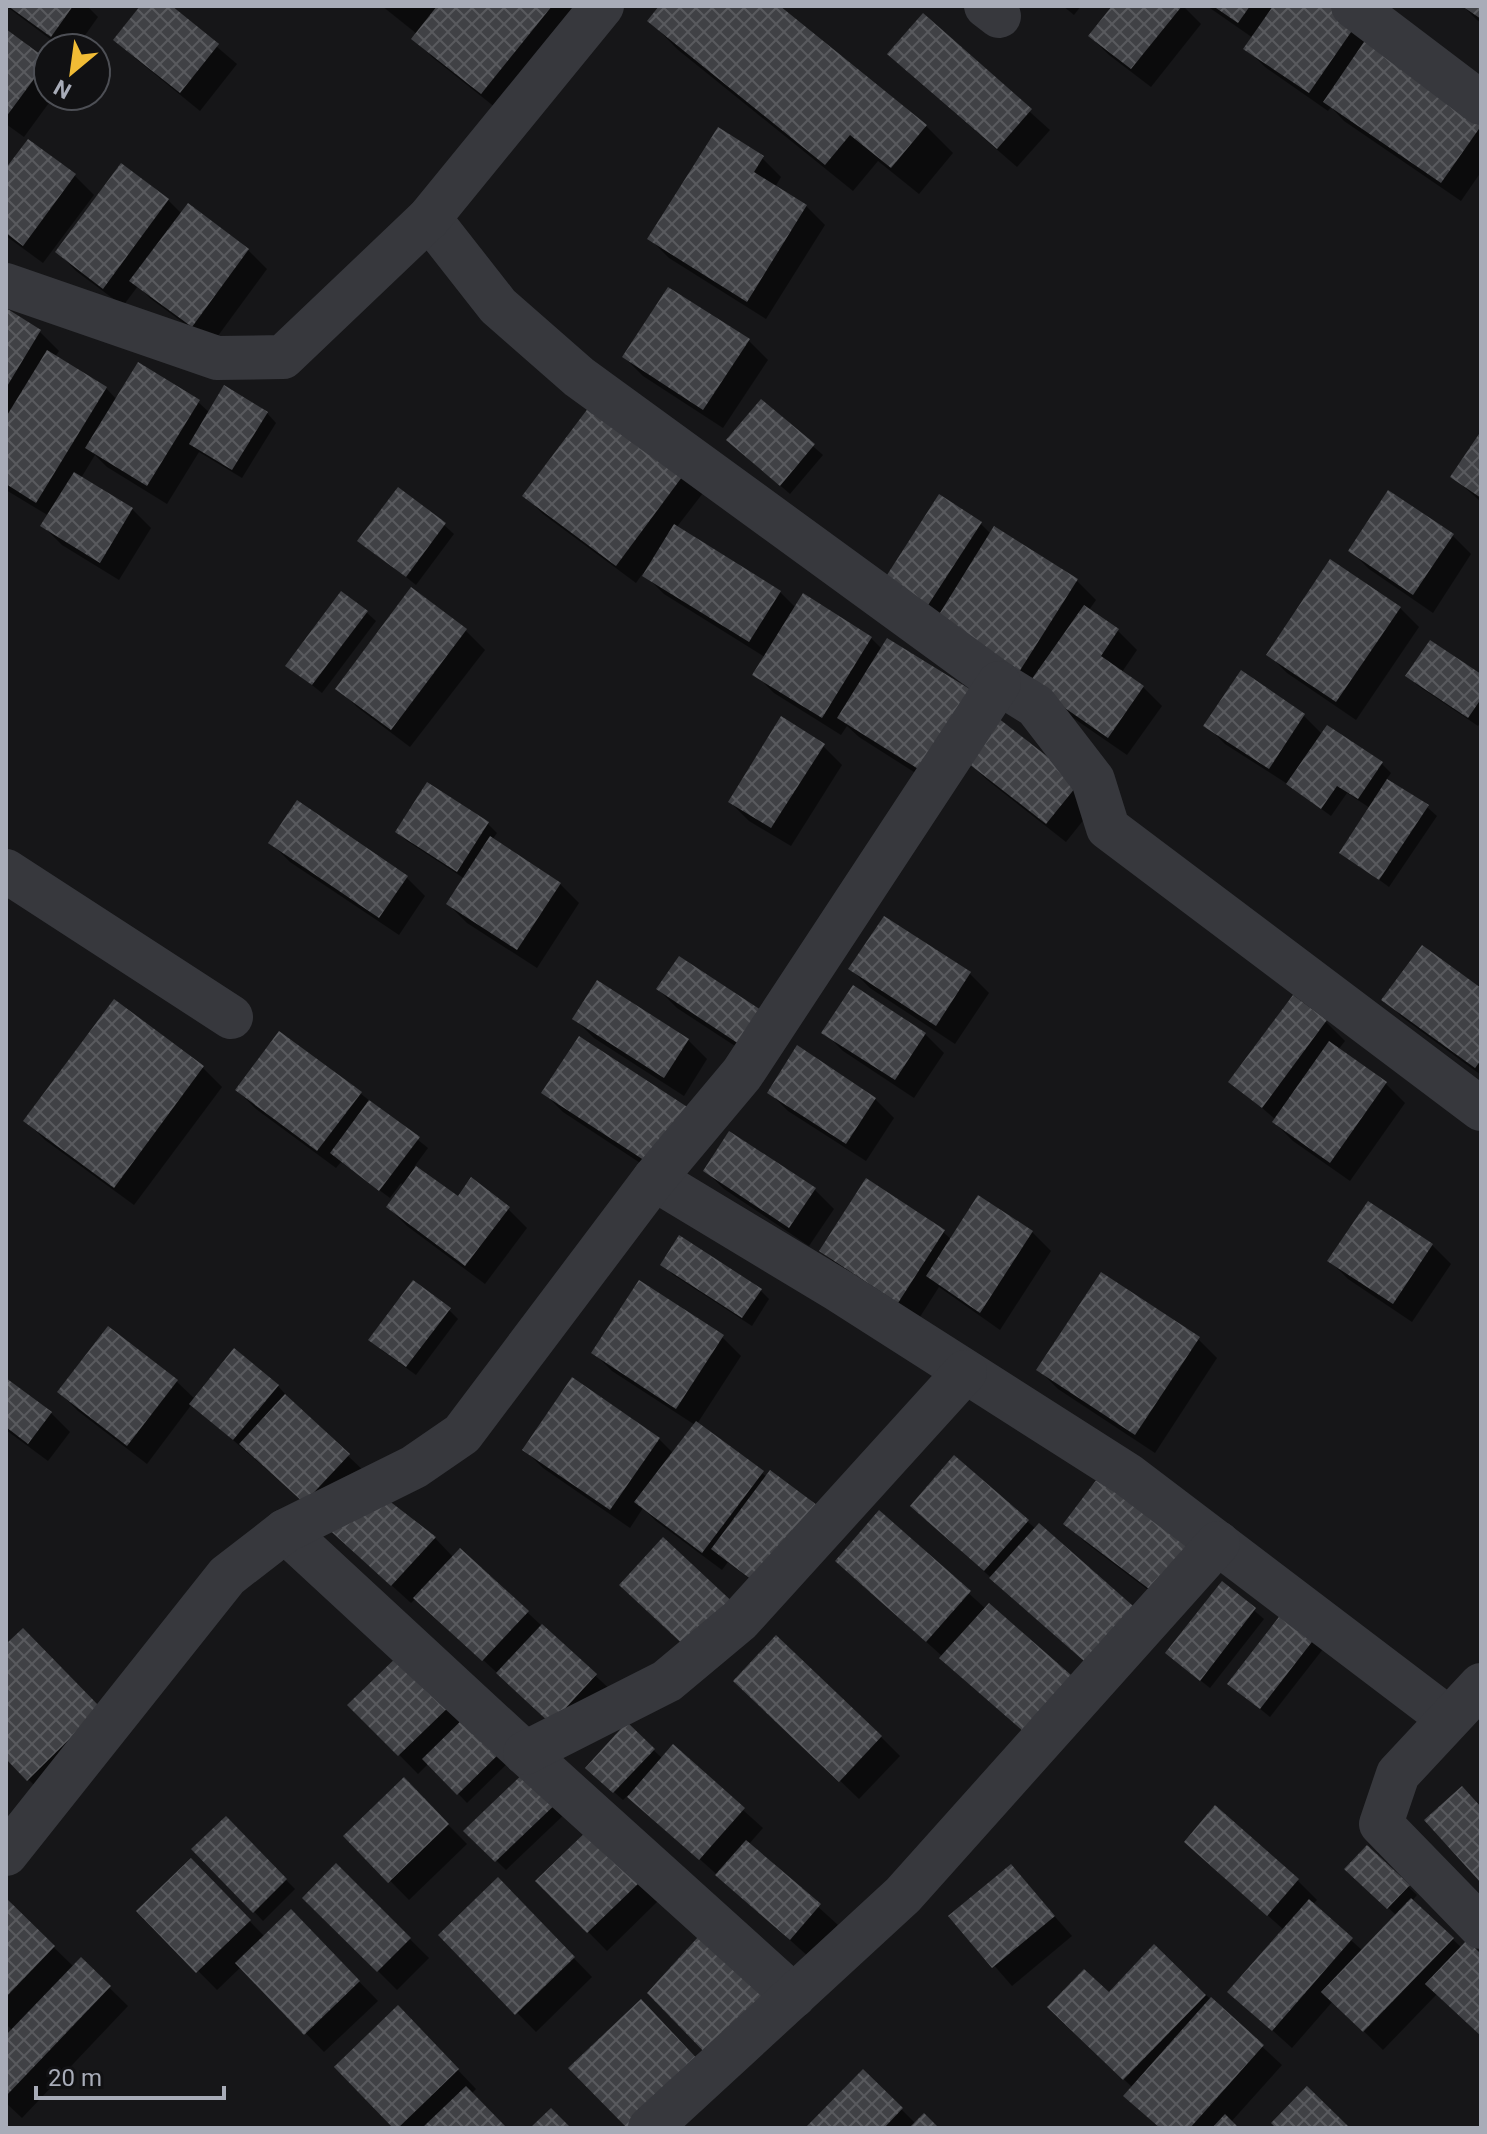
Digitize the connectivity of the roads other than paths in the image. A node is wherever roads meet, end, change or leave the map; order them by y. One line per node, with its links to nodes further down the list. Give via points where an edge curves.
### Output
1 (602, 6): 4 (street)
2 (1353, 6): 3 (street)
3 (1481, 103)
4 (429, 218): 5 (street, via 283,357 217,358); 6 (street, via 498,306 579,377)
5 (6, 285)
6 (999, 683): 9 (street, via 1036,706 1093,780 1108,828); 10 (street, via 742,1074)
7 (6, 871): 8 (street)
8 (231, 1017)
9 (1481, 1109)
10 (654, 1179): 11 (street); 12 (street, via 462,1434 414,1467)
11 (965, 1372): 13 (street, via 1128,1475); 16 (street, via 740,1620 667,1681)
12 (285, 1531): 16 (street); 17 (street, via 227,1576)
13 (1218, 1543): 15 (street); 19 (street, via 903,1895)
14 (1481, 1685): 15 (street)
15 (1448, 1718): 18 (street, via 1398,1774 1381,1824)
16 (525, 1753): 19 (street)
17 (6, 1854)
18 (1481, 1927)
19 (794, 1996): 20 (street)
20 (650, 2128)

